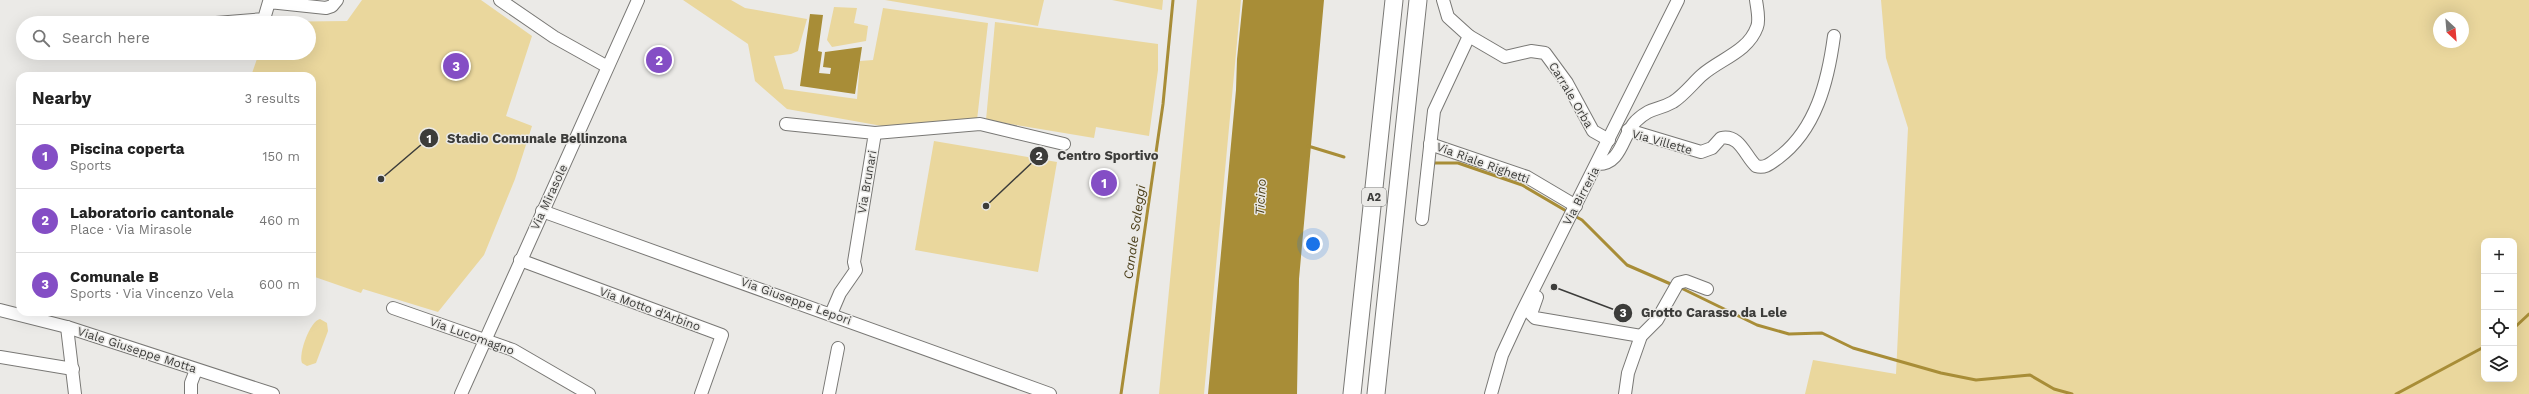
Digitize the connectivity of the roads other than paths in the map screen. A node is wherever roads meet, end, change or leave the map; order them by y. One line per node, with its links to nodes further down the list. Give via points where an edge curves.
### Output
1 (337, 0): 9 (street, via 326,8 269,2)
2 (500, 0): 12 (street, via 554,38)
3 (638, 0): 12 (street, Via Mirasole)
4 (1394, 0): 46 (highway, A2)
5 (1418, 0): 47 (highway, A2)
6 (1444, 0): 10 (street, via 1448,17)
7 (1678, 0): 16 (street, Via Birreria)
8 (1756, 0): 14 (street, via 1758,27 1736,54 1704,74 1673,102 1648,111)
9 (265, 16)
10 (1469, 36): 16 (street, Carrale Orba, via 1505,57 1531,50 1545,53 1567,83 1593,131); 18 (street, Via Riale Righetti, via 1434,112)
11 (1834, 36): 14 (street, Via Villette, via 1830,68 1806,129 1791,147 1765,167 1753,164 1740,144 1731,139 1721,138 1712,148 1701,152)
12 (606, 66): 21 (street, Via Mirasole)
13 (786, 124): 15 (street, Via Brunari)
14 (1628, 130): 19 (street, Via Villette, via 1613,160)
15 (875, 133): 17 (street, via 980,124); 29 (street, Via Brunari, via 854,262 856,270 840,292)
16 (1609, 140): 19 (street, Via Birreria)
17 (1064, 144)
18 (1430, 144): 20 (street, Via Riale Righetti, via 1527,177); 22 (street, Via Riale Righetti)
19 (1598, 164): 20 (street, Via Birreria)
20 (1575, 208): 25 (street, Via Birreria)
21 (542, 211): 23 (street, Via Mirasole); 29 (street, Via Giuseppe Lepori)
22 (1422, 218)
23 (520, 260): 33 (street, Via Mirasole); 43 (street, Via Motto d'Arbino, via 722,335)
24 (1707, 289): 32 (street, via 1686,281 1678,283 1657,320)
25 (1534, 290): 32 (street, via 1537,296 1531,314 1533,317); 48 (street, Via Birreria, via 1506,345)
26 (393, 308): 33 (street, Via Lucomagno)
27 (0, 309): 28 (street, Viale Giuseppe Motta)
28 (16, 313)
29 (831, 314): 45 (street, Via Giuseppe Lepori)
30 (26, 316): 31 (street, Viale Giuseppe Motta)
31 (67, 327): 36 (street); 37 (street, Viale Giuseppe Motta)
32 (1641, 336): 49 (street, via 1628,373)
33 (485, 339): 41 (street, Via Mirasole); 42 (street, Via Lucomagno, via 513,350)
34 (838, 348): 44 (street)
35 (0, 357): 36 (street)
36 (73, 369): 38 (street)
37 (196, 370): 39 (street, via 191,383); 40 (street, Viale Giuseppe Motta)
38 (75, 394)
39 (191, 394)
40 (272, 394)
41 (461, 394)
42 (589, 394)
43 (701, 394)
44 (829, 394)
45 (1050, 394)
46 (1352, 394)
47 (1376, 394)
48 (1491, 394)
49 (1625, 394)

